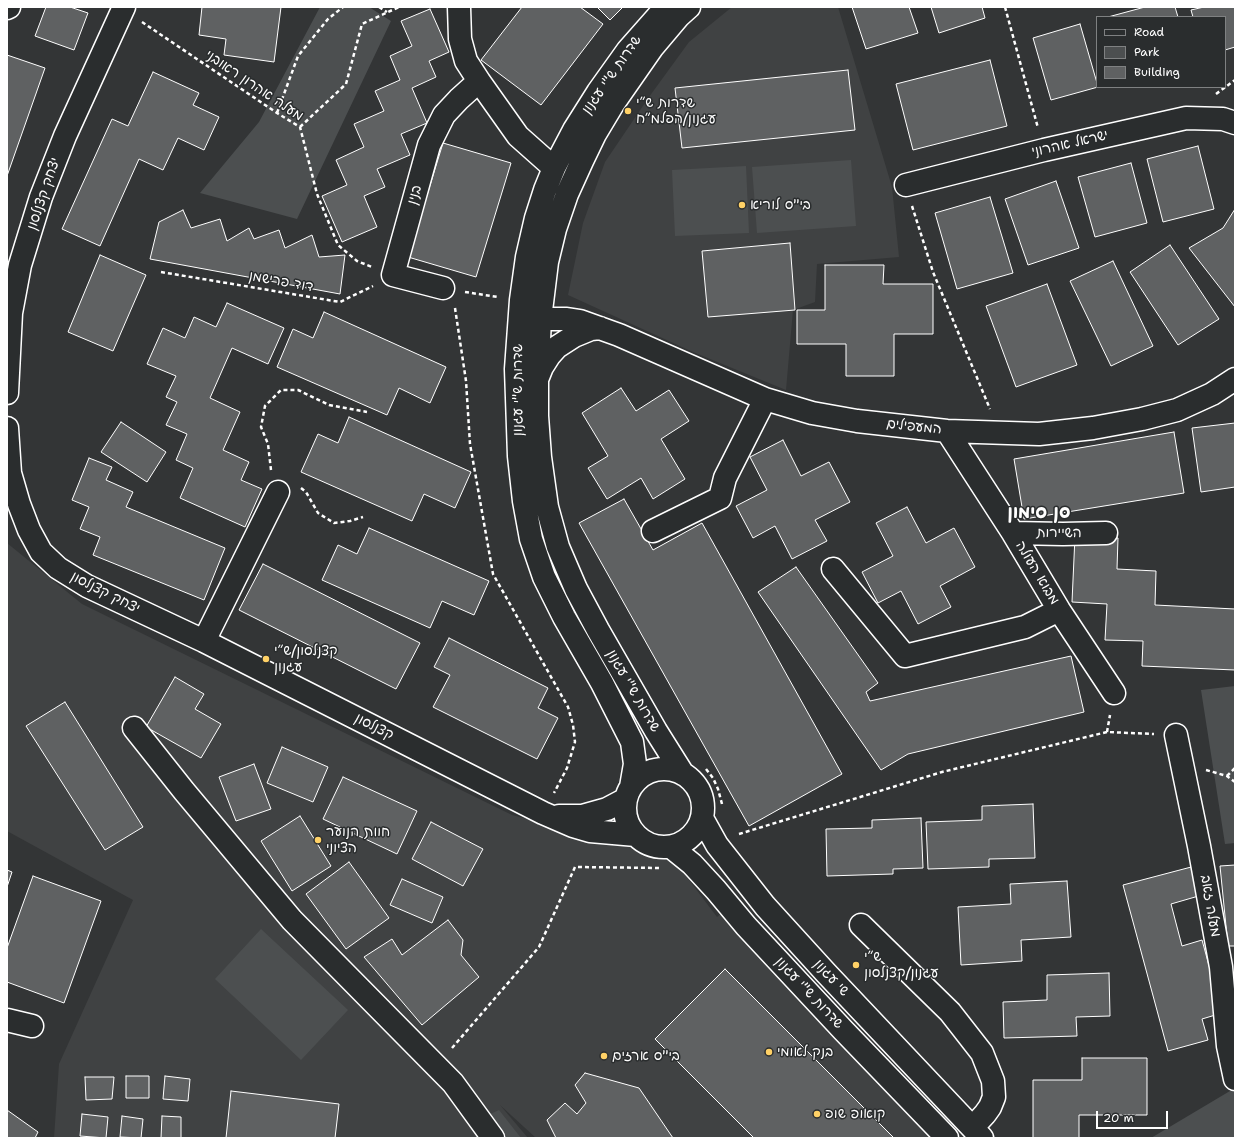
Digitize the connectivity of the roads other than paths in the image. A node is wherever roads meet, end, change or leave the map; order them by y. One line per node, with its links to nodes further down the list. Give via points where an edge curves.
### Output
1 (459, 7): 5 (street, via 460,39 466,61)
2 (666, 7): 7 (street, שדרות ש"י עגנון, via 628,50 598,92)
3 (689, 7): 10 (street, שדרות ש"י עגנון, via 656,43 630,78 595,134 582,161 555,230 547,262)
4 (123, 8): 15 (street, יצחק קצנלסון, via 65,136 41,197 20,265 11,313)
5 (479, 81): 7 (street, via 518,136); 9 (street, בנין, via 444,115 429,144 393,275)
6 (1235, 123): 8 (street, ישראל אהרוני, via 1223,119 1186,118)
7 (554, 168): 12 (street, שדרות ש"י עגנון, via 536,218 527,257)
8 (906, 185)
9 (448, 289)
10 (540, 319): 11 (street, המעפילים, via 567,319); 12 (street, המעפילים); 14 (street, שדרות ש"י עגנון)
11 (600, 328): 14 (street, via 574,336 557,347 542,367); 16 (street, המעפילים)
12 (518, 331): 30 (street, שדרות ש"י עגנון, via 516,370 519,456 524,501 532,539 544,577 630,739 635,764)
13 (1235, 379): 18 (street, המעפילים, via 1212,394 1177,410 1093,428 1039,434)
14 (537, 382): 29 (street, שדרות ש"י עגנון, via 540,457 547,507 558,547 576,589 598,630)
15 (7, 393)
16 (764, 399): 18 (street, המעפילים, via 834,417); 20 (street, via 725,478 720,498)
17 (7, 428): 25 (street, יצחק קצנלסון, via 10,473 29,530 41,552 58,568 87,586)
18 (947, 431): 21 (street, מבוא העולה)
19 (278, 492): 25 (street)
20 (653, 531)
21 (1013, 533): 22 (street, השיירות); 24 (street, מבוא העולה)
22 (1106, 533)
23 (833, 569): 24 (street, via 905,656 1025,627)
24 (1059, 610): 26 (street, מבוא העולה)
25 (204, 641): 31 (street, קצנלסון)
26 (1114, 693)
27 (134, 728): 40 (street, via 292,920 453,1083)
28 (1176, 735): 38 (street, מעלה זאב, via 1221,967 1228,1046)
29 (683, 774): 30 (street, via 671,770 652,771 640,778); 32 (street, via 694,783 700,794 703,805)
30 (629, 793): 31 (street, via 607,809 582,816 568,817); 33 (street, via 625,805 626,818)
31 (543, 813): 33 (street, via 590,831)
32 (702, 818): 34 (street, via 693,835); 39 (street, שי עגנון, via 717,845 765,906)
33 (636, 835): 34 (street, via 658,847)
34 (671, 846): 41 (street, שדרות ש"י עגנון, via 692,864 843,1030)
35 (861, 925): 39 (street, via 950,1012 982,1053 993,1082 994,1097)
36 (7, 1020): 37 (street)
37 (32, 1026)
38 (1235, 1079)
39 (977, 1133)
40 (493, 1138)
41 (947, 1138)

